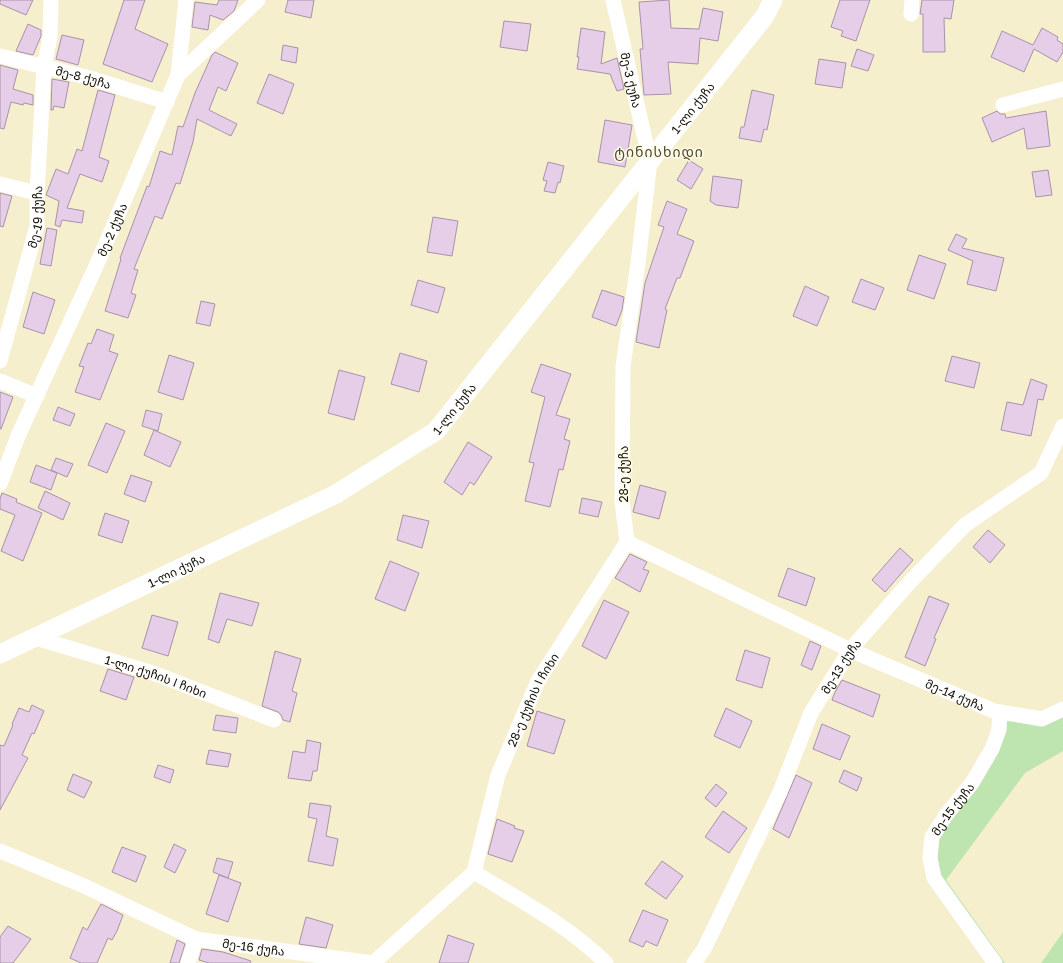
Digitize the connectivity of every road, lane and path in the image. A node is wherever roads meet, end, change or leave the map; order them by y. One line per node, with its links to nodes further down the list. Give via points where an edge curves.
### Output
1 (50, 0): 7 (street, მე-19 ქუჩა, via 50,37)
2 (186, 0): 8 (street)
3 (258, 0): 8 (street, მე-2 ქუჩა)
4 (613, 0): 12 (street, მე-3 ქუჩა)
5 (773, 0): 12 (main road, 1-ლი ქუჩა, via 765,16)
6 (0, 56): 7 (street, მე-8 ქუჩა)
7 (44, 68): 10 (street, მე-8 ქუჩა, via 90,78); 14 (street, მე-19 ქუჩა)
8 (178, 75): 10 (street, მე-2 ქუჩა)
9 (1063, 89): 11 (street)
10 (166, 102): 17 (street, მე-2 ქუჩა)
11 (1003, 105)
12 (650, 160): 20 (street, 28-ე ქუჩა, via 623,366 622,501); 21 (main road, 1-ლი ქუჩა, via 436,432 336,494)
13 (0, 184): 14 (street)
14 (37, 193): 15 (street, მე-19 ქუჩა, via 36,226)
15 (0, 361)
16 (0, 382): 17 (street)
17 (37, 396): 19 (street, მე-2 ქუჩა, via 18,436)
18 (1063, 426): 22 (street, მე-13 ქუჩა, via 1041,473 965,526 908,584)
19 (0, 484)
20 (626, 542): 22 (street); 28 (street, 28-ე ქუჩის I ჩიხი, via 538,681 498,775)
21 (36, 638): 23 (main road, 1-ლი ქუჩა); 26 (street, 1-ლი ქუჩის I ჩიხი, via 156,674)
22 (850, 650): 25 (street, მე-14 ქუჩა); 32 (street, მე-13 ქუჩა, via 811,713 780,792 704,950)
23 (0, 654)
24 (1063, 709): 25 (street, მე-14 ქუჩა, via 1042,719)
25 (1000, 712): 33 (street, მე-15 ქუჩა, via 999,730 992,749 972,783 932,837 930,858 934,878)
26 (274, 720)
27 (0, 851): 29 (street, მე-16 ქუჩა, via 82,885)
28 (474, 872): 29 (street, მე-16 ქუჩა, via 372,963); 31 (street, via 554,921 594,950)
29 (196, 939): 30 (street)
30 (188, 963)
31 (606, 963)
32 (694, 963)
33 (995, 963)

